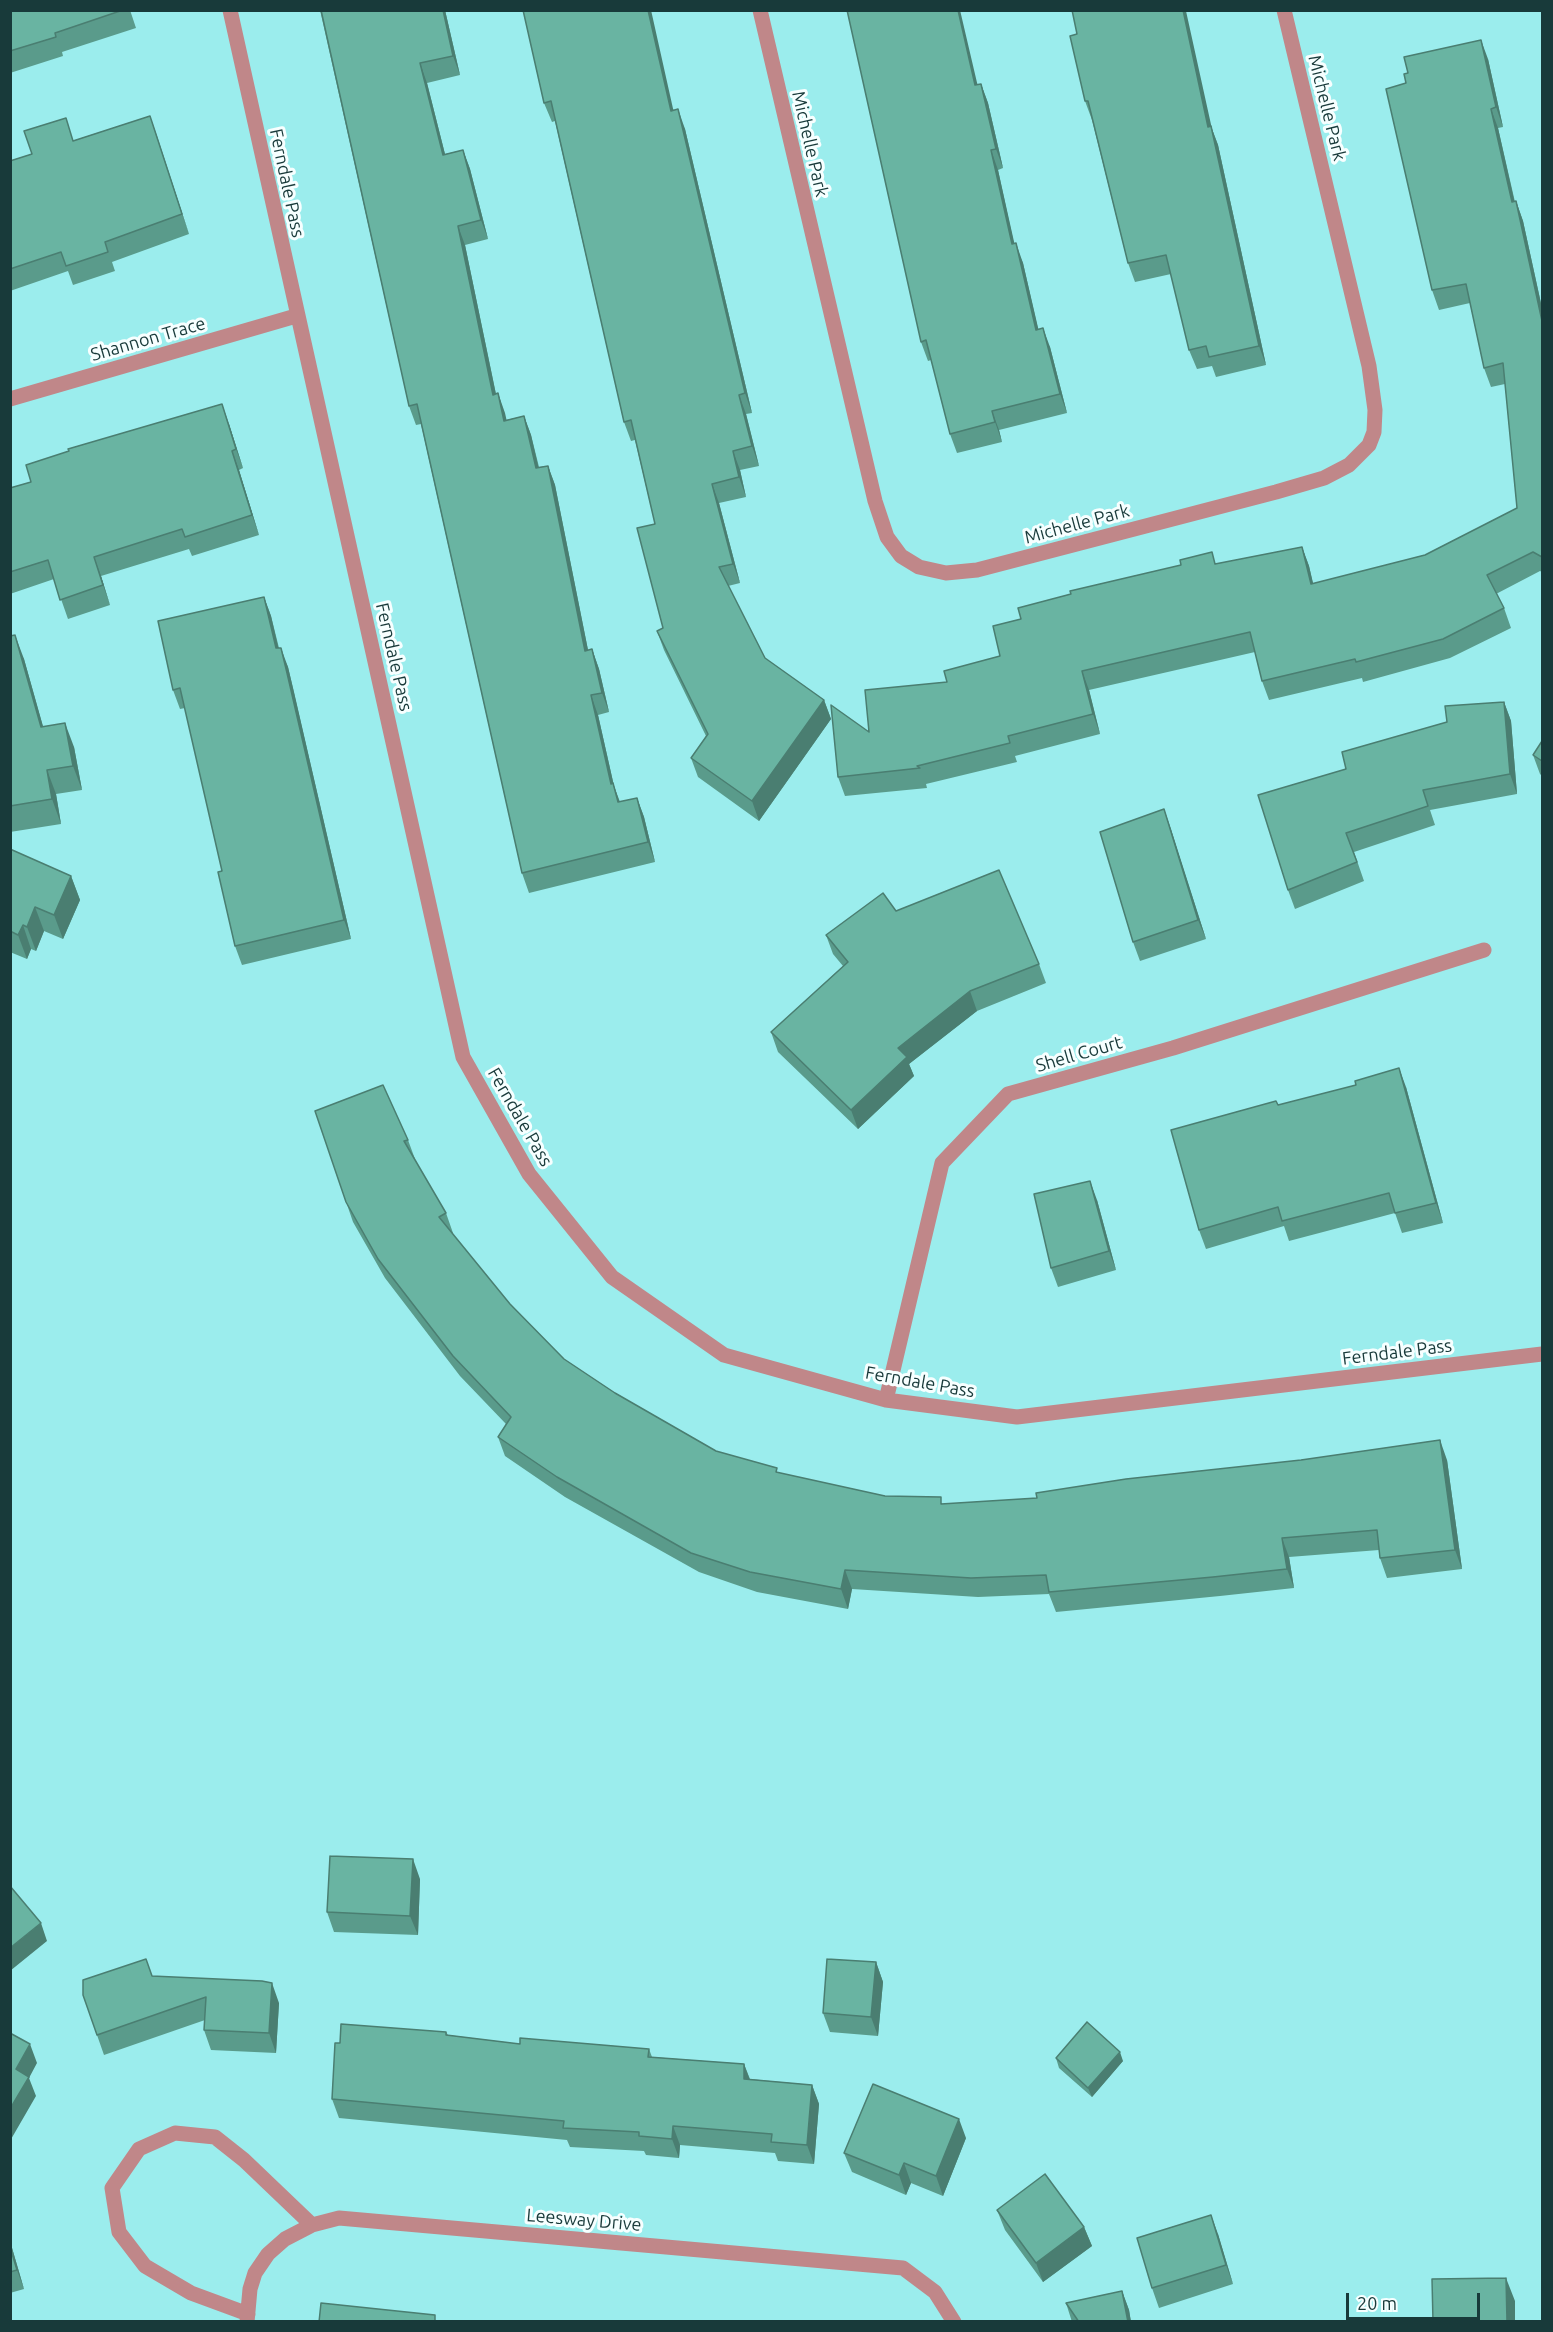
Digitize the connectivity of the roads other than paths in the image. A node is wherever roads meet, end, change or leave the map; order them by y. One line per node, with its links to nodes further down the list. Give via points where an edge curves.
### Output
1 (230, 10): 4 (street, Ferndale Pass)
2 (760, 10): 3 (street, Michelle Park, via 875,501 887,537 901,556 919,567 946,573 977,570 1305,484 1349,465 1369,446 1375,410 1370,366)
3 (1284, 10)
4 (296, 316): 5 (street, Shannon Trace); 8 (street, Ferndale Pass, via 463,1057 529,1174 612,1276 724,1355)
5 (10, 399)
6 (1484, 950): 8 (street, Shell Court, via 1173,1048 1008,1094 942,1162)
7 (1542, 1354): 8 (street, Ferndale Pass, via 1017,1417)
8 (886, 1400)
9 (312, 2226): 10 (street, Leesway Drive, via 285,2239 268,2254 253,2281); 10 (street, via 244,2160 215,2138 175,2133 139,2149 112,2188 119,2232 145,2266 191,2293); 11 (street, Leesway Drive, via 339,2218 903,2268 935,2292)
10 (248, 2318)
11 (954, 2322)

